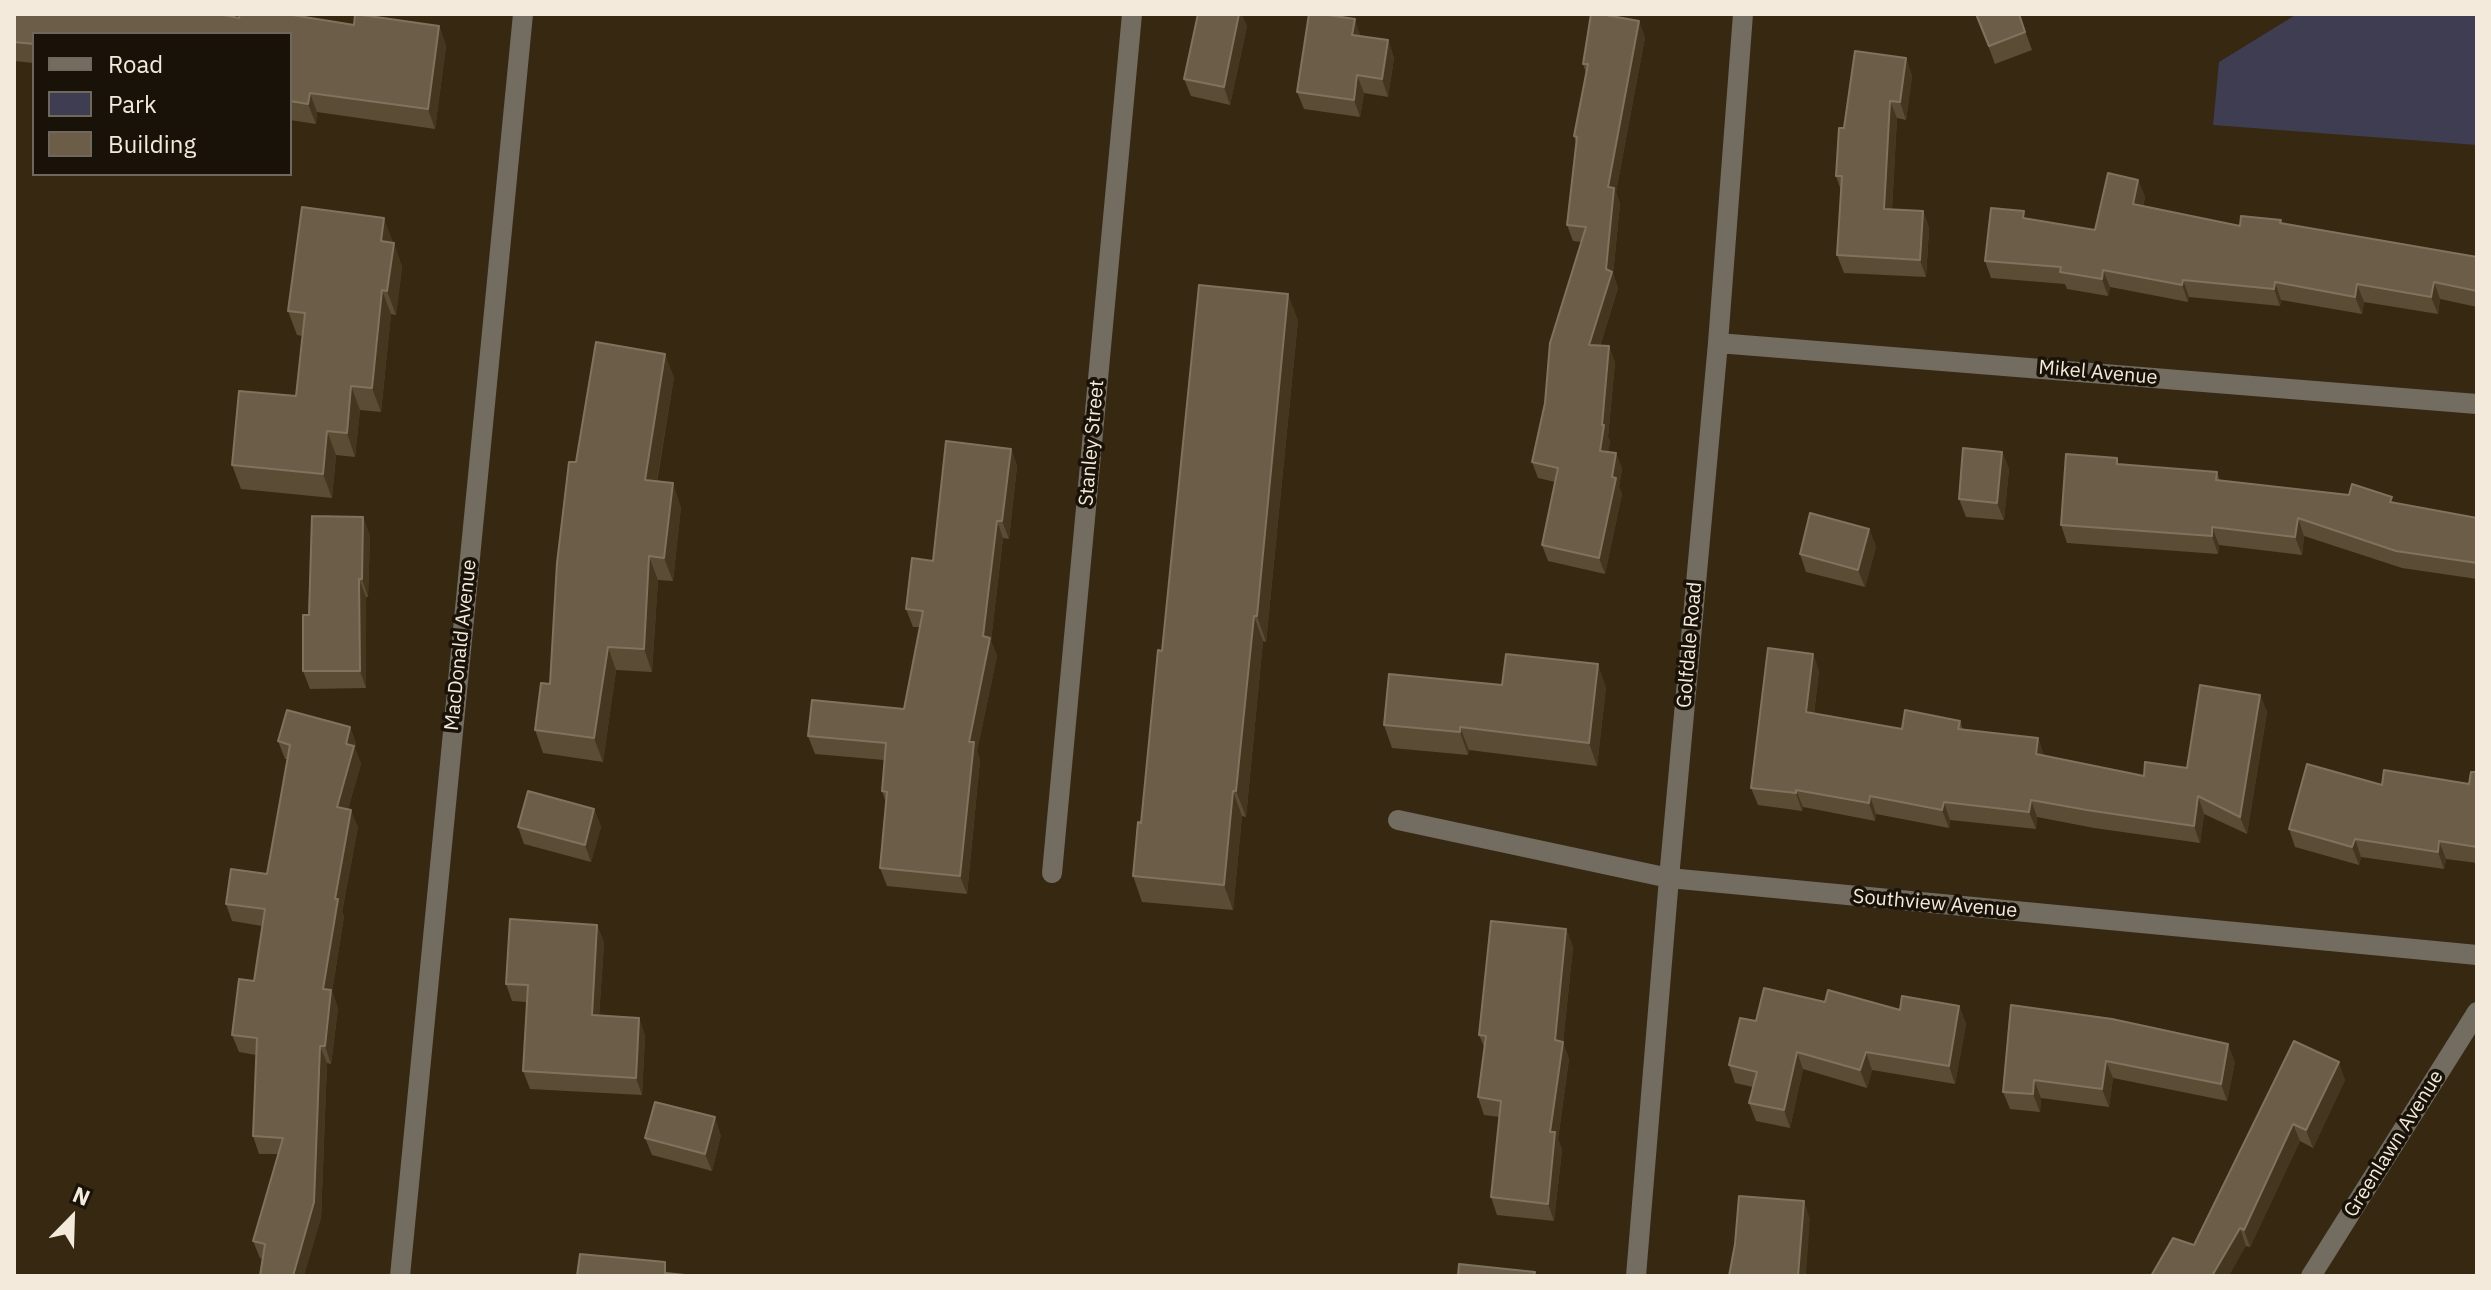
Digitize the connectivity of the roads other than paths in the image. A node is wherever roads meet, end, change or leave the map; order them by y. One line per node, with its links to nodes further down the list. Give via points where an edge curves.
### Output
1 (523, 14): 11 (street, MacDonald Avenue)
2 (1132, 14): 7 (street, Stanley Street)
3 (1743, 14): 4 (street, Golfdale Road)
4 (1718, 343): 5 (street, Mikel Avenue); 8 (street, Golfdale Road)
5 (2477, 404)
6 (1398, 820): 8 (street, Southview Avenue)
7 (1052, 873)
8 (1669, 878): 9 (street, Southview Avenue); 12 (street, Golfdale Road)
9 (2477, 955)
10 (2477, 1012): 13 (street, Greenlawn Avenue)
11 (400, 1276)
12 (1636, 1276)
13 (2311, 1276)

